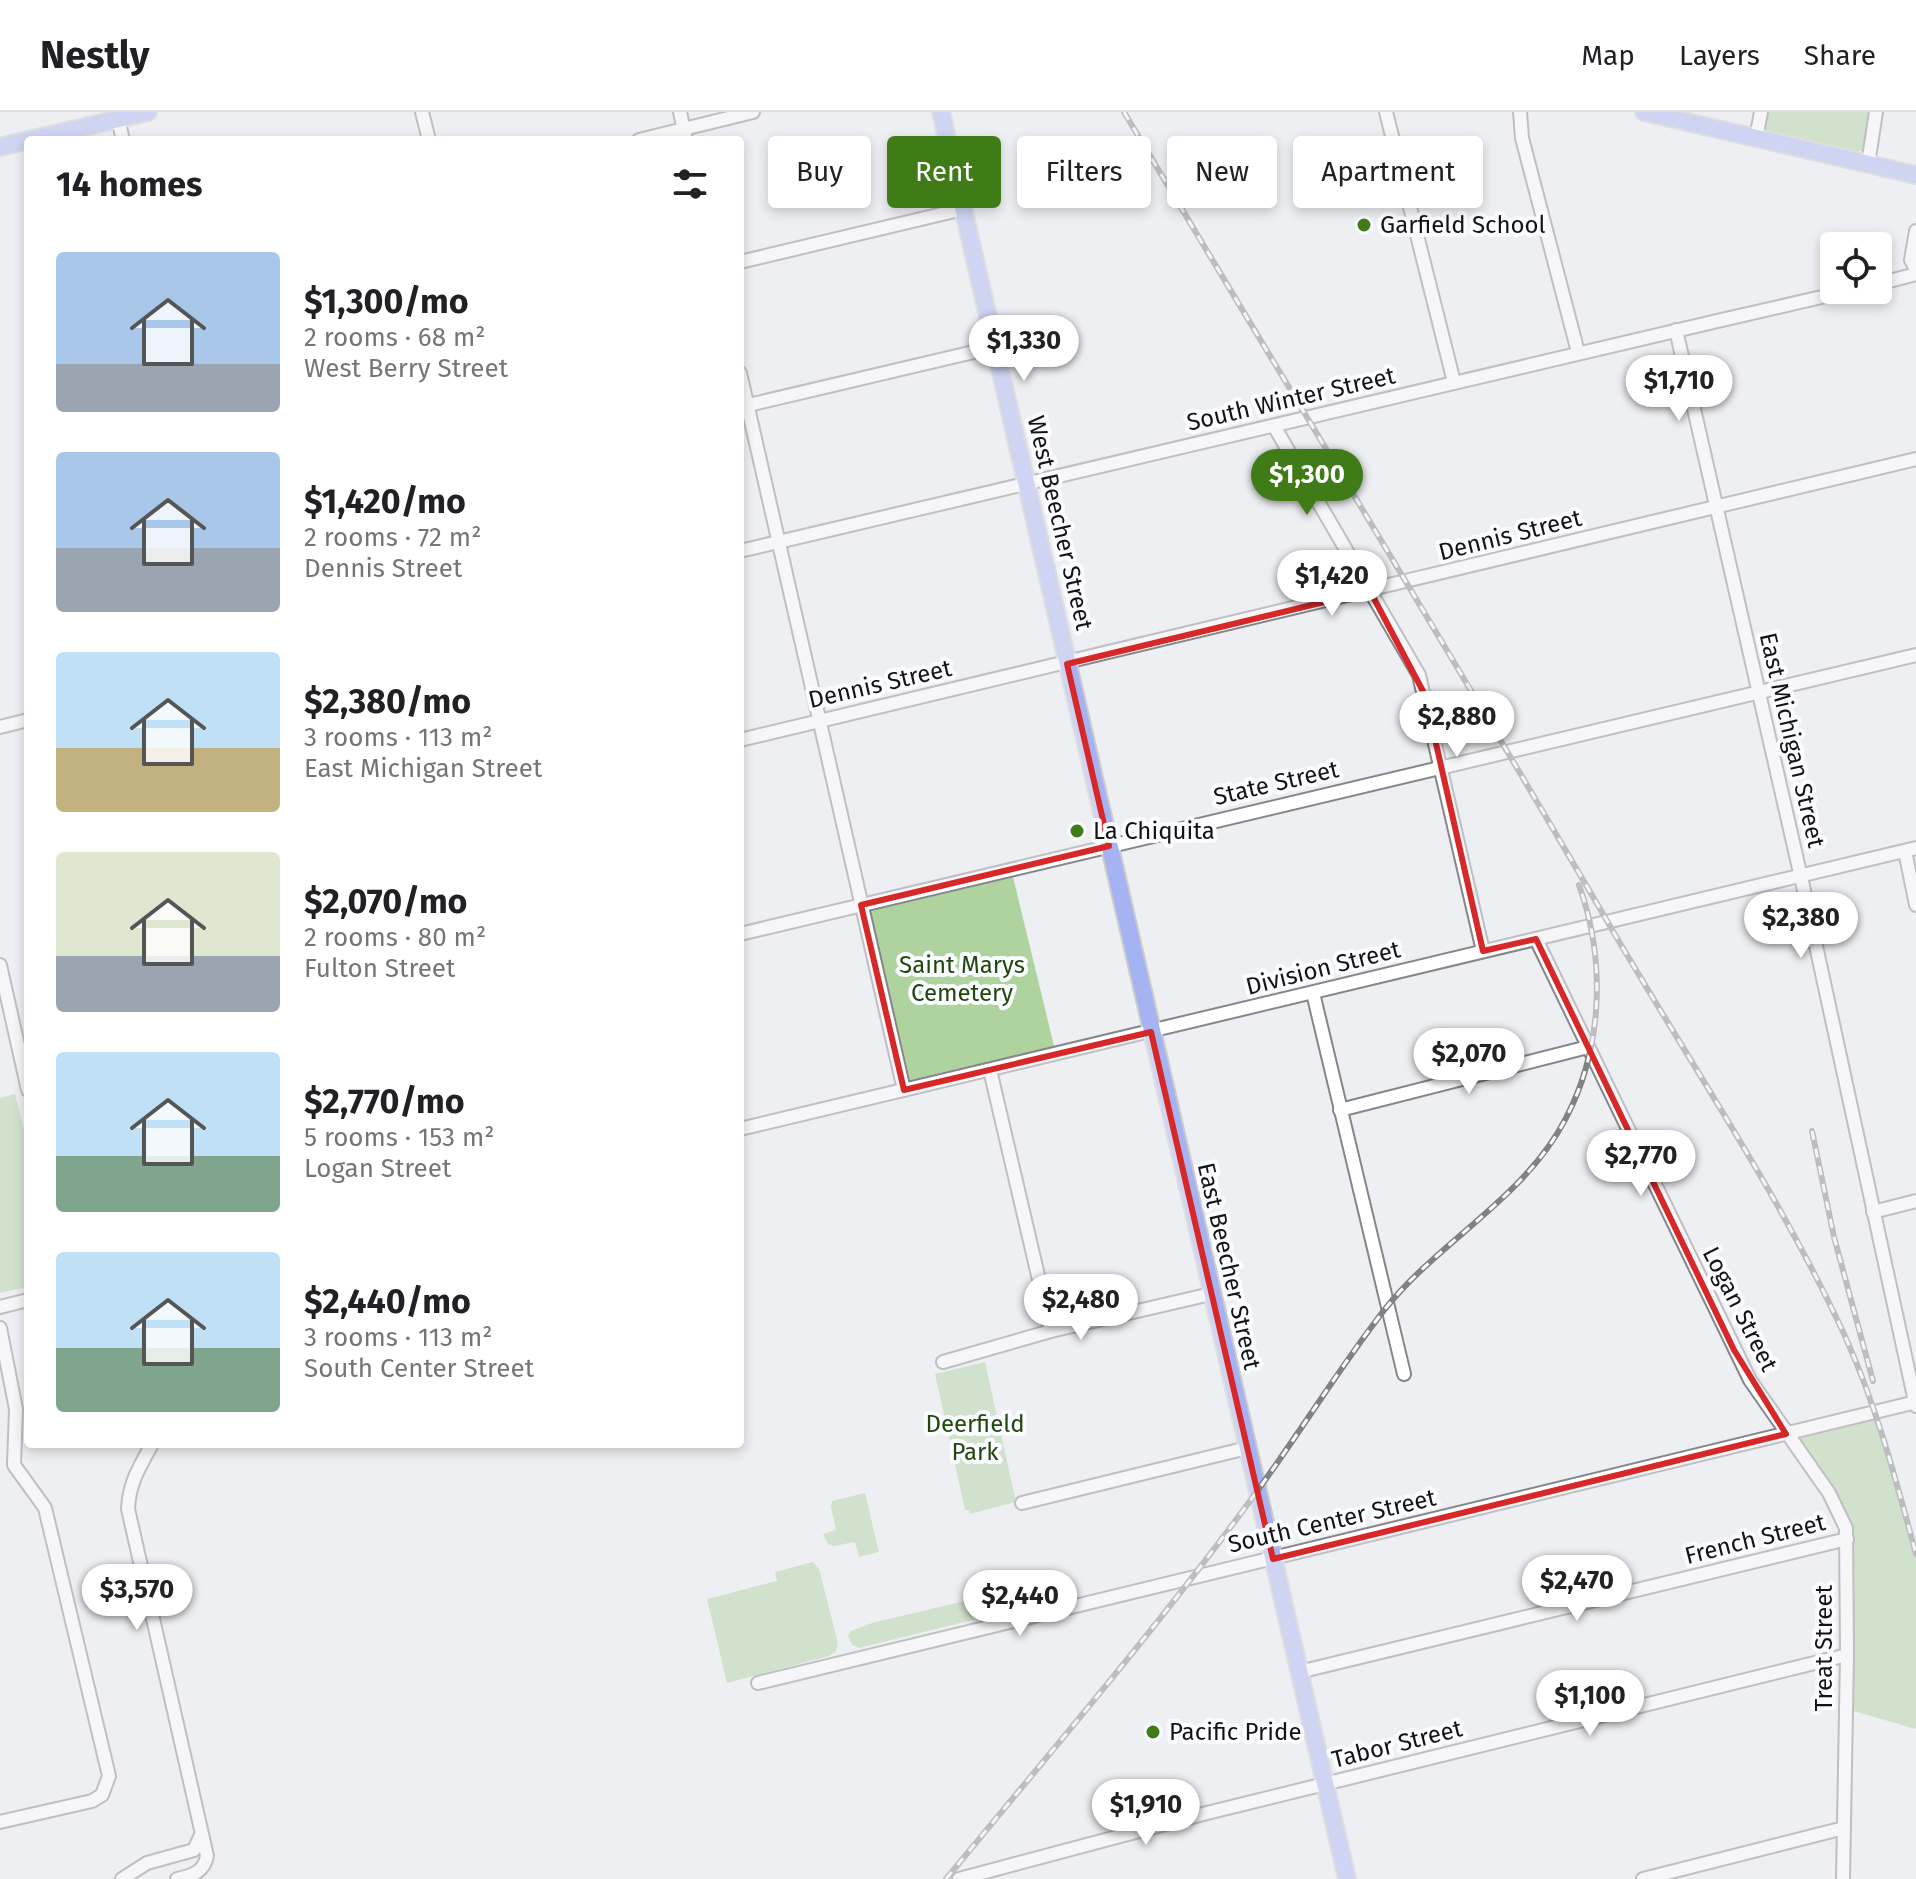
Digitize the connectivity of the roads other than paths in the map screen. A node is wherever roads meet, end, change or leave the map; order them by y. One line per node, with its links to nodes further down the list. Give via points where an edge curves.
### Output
1 (148, 112): 11 (main road)
2 (422, 112): 15 (street)
3 (680, 112): 12 (street)
4 (753, 112): 12 (street)
5 (941, 112): 21 (main road, West Beecher Street)
6 (1386, 112): 30 (street)
7 (1520, 112): 29 (street, via 1522,138)
8 (1644, 112): 16 (main road)
9 (1761, 112): 16 (street)
10 (1876, 112): 19 (street)
11 (118, 119): 13 (main road); 14 (street)
12 (685, 135)
13 (45, 136)
14 (122, 136)
15 (428, 136)
16 (1756, 138): 19 (main road)
17 (24, 141): 18 (main road)
18 (0, 147)
19 (1868, 164): 20 (main road)
20 (1916, 175)
21 (963, 209): 23 (street); 28 (main road, West Beecher Street)
22 (1916, 231): 24 (street, via 1911,260)
23 (744, 261)
24 (1916, 272): 25 (street)
25 (1892, 280)
26 (1820, 297): 27 (street, South Winter Street)
27 (1676, 330): 29 (street, South Winter Street); 35 (street, East Michigan Street)
28 (995, 347): 31 (street); 34 (main road, West Beecher Street)
29 (1578, 352): 30 (street, South Winter Street)
30 (1454, 382): 32 (street, South Winter Street)
31 (744, 406): 36 (street)
32 (1274, 426): 34 (street, South Winter Street); 38 (street)
33 (1916, 459): 35 (street, Dennis Street)
34 (1026, 484): 36 (street, South Winter Street); 40 (main road, West Beecher Street)
35 (1717, 507): 38 (street, Dennis Street); 41 (street, East Michigan Street)
36 (779, 542): 37 (street, South Winter Street); 43 (street)
37 (744, 550)
38 (1370, 591): 40 (street, Dennis Street); 46 (street, via 1419,675)
39 (1916, 655): 41 (street, State Street)
40 (1067, 664): 43 (street, Dennis Street); 47 (main road, East Beecher Street)
41 (1758, 693): 46 (street, State Street); 49 (street, East Michigan Street)
42 (24, 721): 44 (street)
43 (819, 721): 45 (street, Dennis Street); 50 (street)
44 (0, 727)
45 (744, 739)
46 (1441, 767): 47 (street, State Street); 54 (street)
47 (1108, 845): 50 (street, State Street); 57 (main road, East Beecher Street)
48 (1910, 849): 49 (street, Division Street); 51 (street)
49 (1800, 874): 53 (street, Division Street); 65 (street, East Michigan Street)
50 (861, 905): 52 (street, State Street); 61 (street)
51 (1916, 905)
52 (744, 933)
53 (1536, 939): 54 (street, Division Street); 58 (street, Logan Street)
54 (1483, 951): 56 (street, Division Street)
55 (0, 965): 60 (street)
56 (1313, 993): 57 (street, Division Street); 62 (street)
57 (1151, 1032): 59 (street, Division Street); 66 (main road, East Beecher Street)
58 (1588, 1047): 62 (street); 74 (street, Logan Street, via 1734,1350)
59 (990, 1070): 61 (street, Division Street); 70 (street)
60 (24, 1072)
61 (904, 1090): 63 (street, Division Street)
62 (1340, 1110): 72 (street)
63 (744, 1128)
64 (1916, 1201): 65 (street)
65 (1873, 1212): 73 (street, East Michigan Street)
66 (1211, 1294): 70 (street); 76 (main road, East Beecher Street)
67 (24, 1301): 68 (street)
68 (0, 1307)
69 (0, 1328): 78 (street, via 16,1409)
70 (1051, 1331): 71 (street)
71 (943, 1362)
72 (1404, 1374)
73 (1916, 1404): 74 (street, South Center Street)
74 (1786, 1434): 80 (street, Treat Street, via 1829,1493); 81 (street, South Center Street)
75 (150, 1448): 87 (street, via 134,1477 128,1509)
76 (1247, 1448): 79 (street); 81 (main road, East Beecher Street)
77 (0, 1461): 78 (street)
78 (14, 1465): 86 (street, via 45,1508 109,1776 102,1795 92,1801)
79 (1022, 1503)
80 (1847, 1539): 82 (street, Treat Street); 83 (street, French Street)
81 (1273, 1559): 83 (main road, East Beecher Street); 84 (street, South Center Street)
82 (1847, 1655): 85 (street, Tabor Street); 88 (street, Treat Street)
83 (1299, 1672): 85 (main road, East Beecher Street)
84 (758, 1683)
85 (1325, 1785): 91 (street, Tabor Street); 92 (main road, East Beecher Street)
86 (0, 1822)
87 (201, 1828): 89 (street, via 194,1850 147,1863); 90 (street, via 206,1863 197,1874)
88 (1844, 1828): 93 (street); 94 (street, Treat Street)
89 (122, 1879)
90 (177, 1879)
91 (959, 1879)
92 (1347, 1879)
93 (1643, 1879)
94 (1843, 1879)

